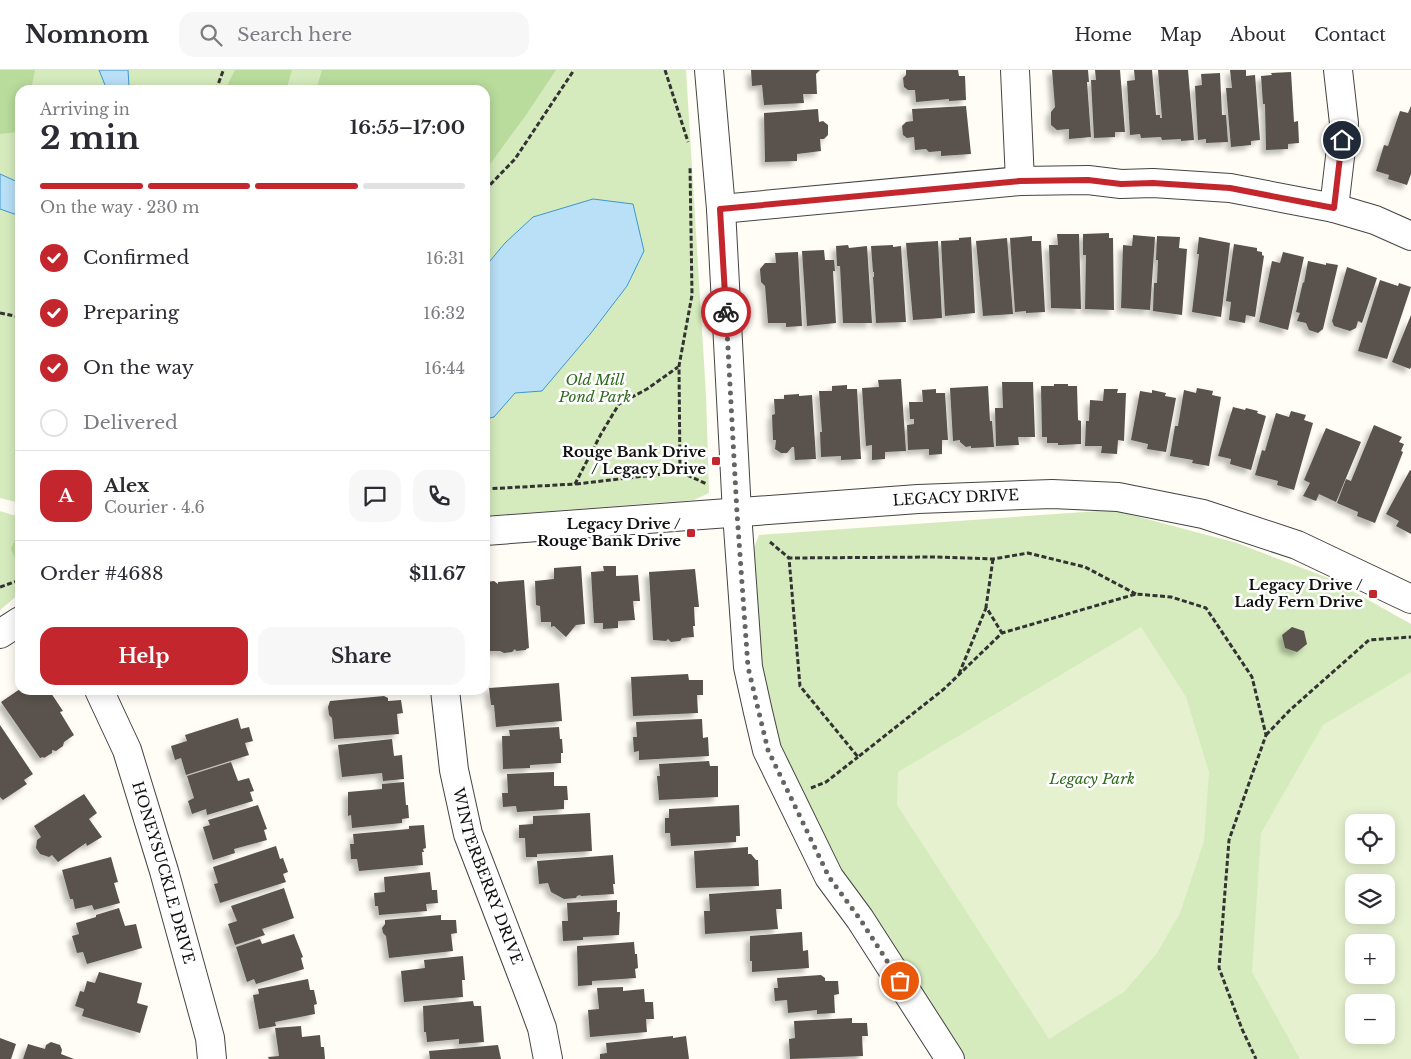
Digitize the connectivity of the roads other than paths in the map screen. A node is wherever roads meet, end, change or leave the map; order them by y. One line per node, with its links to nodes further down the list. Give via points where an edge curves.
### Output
1 (710, 70): 6 (street)
2 (1015, 70): 4 (street)
3 (1338, 70): 5 (street, via 1344,123)
4 (1020, 181): 5 (street, via 1088,180 1230,188); 6 (street)
5 (1334, 208): 7 (street)
6 (720, 209): 8 (street)
7 (1411, 236)
8 (737, 513): 9 (street, LEGACY DRIVE); 10 (street, LEGACY DRIVE, via 927,499 1052,494 1118,496 1203,514 1297,545); 17 (street, via 748,667 768,750 829,877 860,919)
9 (490, 531)
10 (1411, 599)
11 (15, 625): 12 (street)
12 (0, 634)
13 (101, 695): 15 (street, HONEYSUCKLE DRIVE, via 127,750 138,786 210,1038)
14 (446, 695): 16 (street, WINTERBERRY DRIVE, via 454,770 468,834 542,1028)
15 (212, 1059)
16 (548, 1059)
17 (950, 1059)

